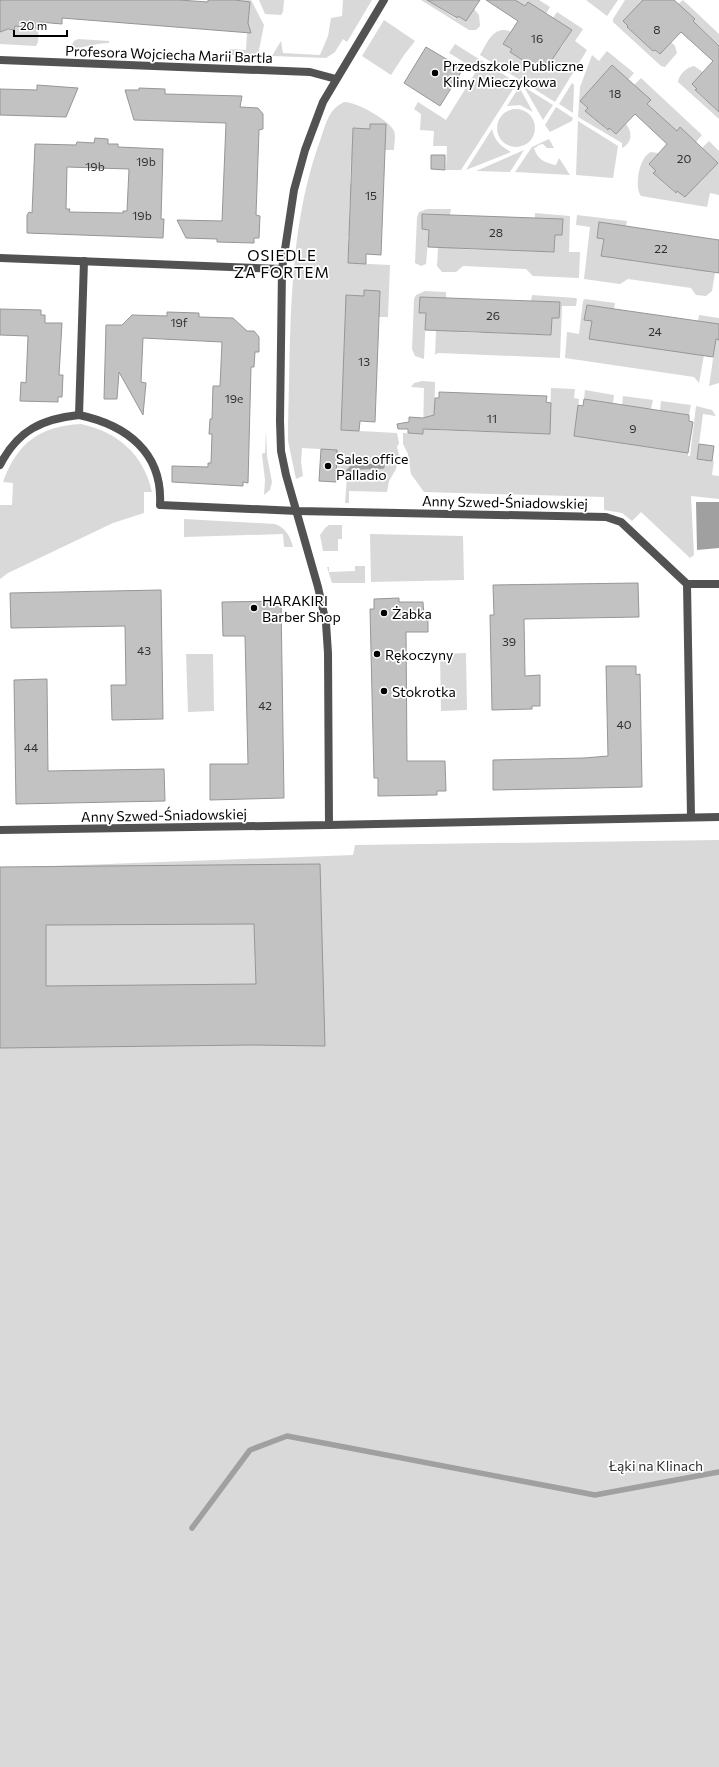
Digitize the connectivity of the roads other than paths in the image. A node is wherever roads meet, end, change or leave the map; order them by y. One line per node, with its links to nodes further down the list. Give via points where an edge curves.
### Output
1 (384, 0): 3 (street)
2 (0, 60): 3 (street, Profesora Wojciecha Marii Bartla, via 310,72)
3 (336, 79): 6 (street, via 323,102 303,156 294,190)
4 (0, 258): 5 (street)
5 (84, 261): 6 (street); 7 (street)
6 (282, 269): 9 (street, via 281,451)
7 (79, 415): 8 (street, via 43,422 27,431 11,446); 9 (street, via 119,428 134,439 154,468 160,484 160,505)
8 (0, 465)
9 (297, 511): 10 (street, Anny Szwed-Śniadowskiej, via 606,517 621,522); 14 (street, via 326,623)
10 (686, 584): 11 (street); 13 (street)
11 (719, 584)
12 (719, 817): 13 (street, Anny Szwed-Śniadowskiej)
13 (691, 818): 14 (street, Anny Szwed-Śniadowskiej)
14 (329, 825): 15 (street, Anny Szwed-Śniadowskiej)
15 (0, 830)

